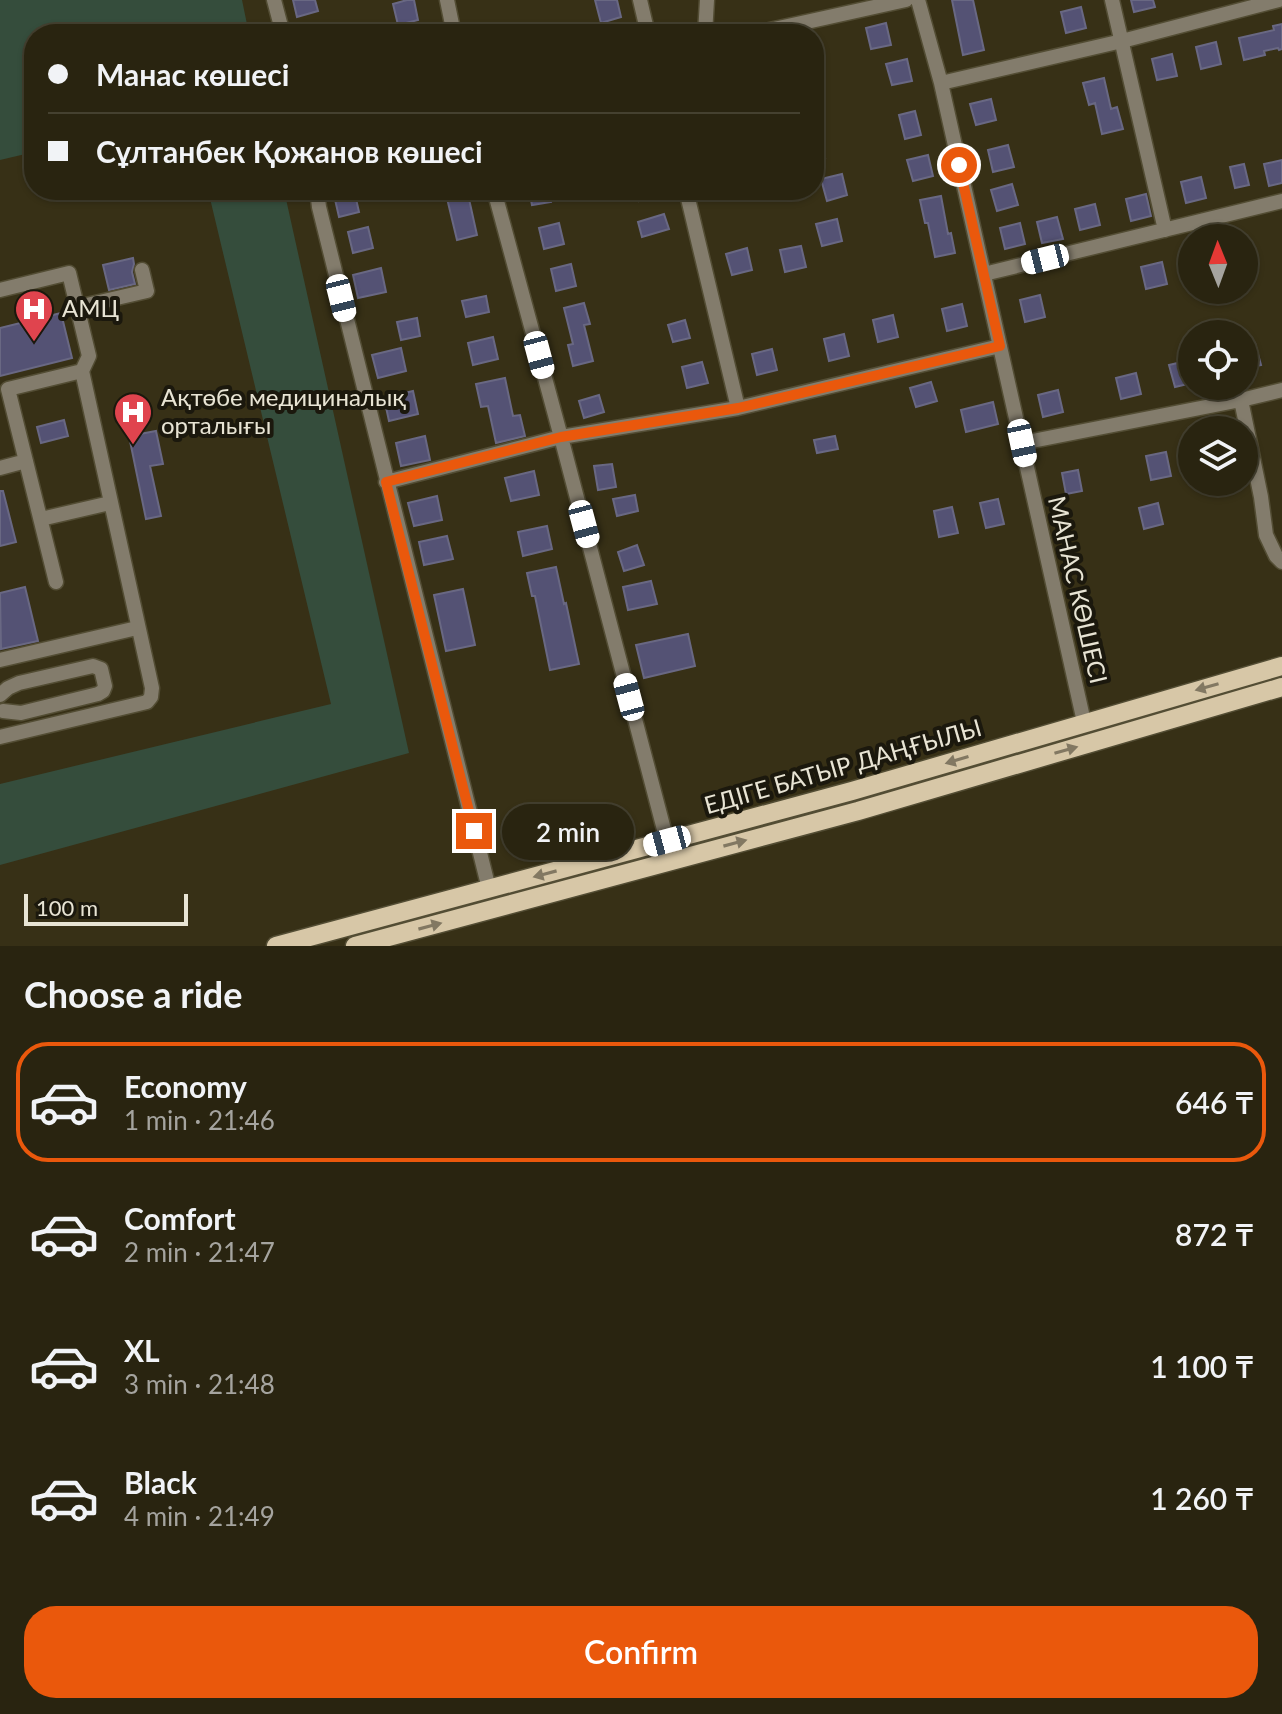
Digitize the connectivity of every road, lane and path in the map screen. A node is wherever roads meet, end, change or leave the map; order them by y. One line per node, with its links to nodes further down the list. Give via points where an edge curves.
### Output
1 (274, 0): 9 (street)
2 (447, 0): 10 (street)
3 (640, 0): 11 (street)
4 (707, 0): 12 (street)
5 (906, 0): 13 (street)
6 (918, 0): 15 (street, МАНАС КӨШЕСІ)
7 (1112, 0): 14 (street)
8 (1279, 0): 14 (street)
9 (280, 24)
10 (452, 24)
11 (646, 24)
12 (706, 24)
13 (797, 24)
14 (1122, 41): 15 (street); 20 (street)
15 (941, 83): 22 (street, МАНАС КӨШЕСІ)
16 (318, 200): 35 (street)
17 (497, 200): 31 (street)
18 (688, 200): 30 (street)
19 (1282, 201): 20 (street)
20 (1165, 230): 22 (street)
21 (142, 270): 24 (street, via 147,291)
22 (984, 274): 25 (street, МАНАС КӨШЕСІ)
23 (0, 290): 24 (street, via 69,273)
24 (78, 307): 26 (street, via 89,356)
25 (1000, 346): 30 (street); 32 (street, МАНАС КӨШЕСІ)
26 (82, 371): 33 (street, via 8,389); 36 (street)
27 (1282, 390): 28 (street)
28 (1258, 396)
29 (1241, 400): 32 (street); 38 (street, via 1266,535)
30 (738, 408): 31 (street)
31 (561, 437): 35 (street); 47 (street)
32 (1022, 443): 45 (street, МАНАС КӨШЕСІ)
33 (26, 461): 34 (street); 37 (street)
34 (0, 468)
35 (386, 482): 48 (street)
36 (110, 503): 37 (street); 40 (street)
37 (41, 519): 39 (street)
38 (1282, 562)
39 (56, 582)
40 (137, 628): 41 (street); 46 (street, via 152,688 147,702)
41 (0, 660)
42 (1282, 666): 45 (main road, ЕДІГЕ БАТЫР ДАҢҒЫЛЫ, one-way to 45)
43 (1282, 687): 50 (main road, ЕДІГЕ БАТЫР ДАҢҒЫЛЫ, one-way to 43, via 858,811)
44 (1, 702): 44 (street, via 8,688 19,683 93,666 101,669 105,686 98,694 21,713); 46 (street)
45 (1084, 722): 47 (main road, ЕДІГЕ БАТЫР ДАҢҒЫЛЫ, one-way to 47)
46 (5, 736)
47 (667, 841): 48 (main road, ЕДІГЕ БАТЫР ДАҢҒЫЛЫ, one-way to 48)
48 (489, 889): 49 (main road, ЕДІГЕ БАТЫР ДАҢҒЫЛЫ)
49 (276, 946)
50 (355, 946)

